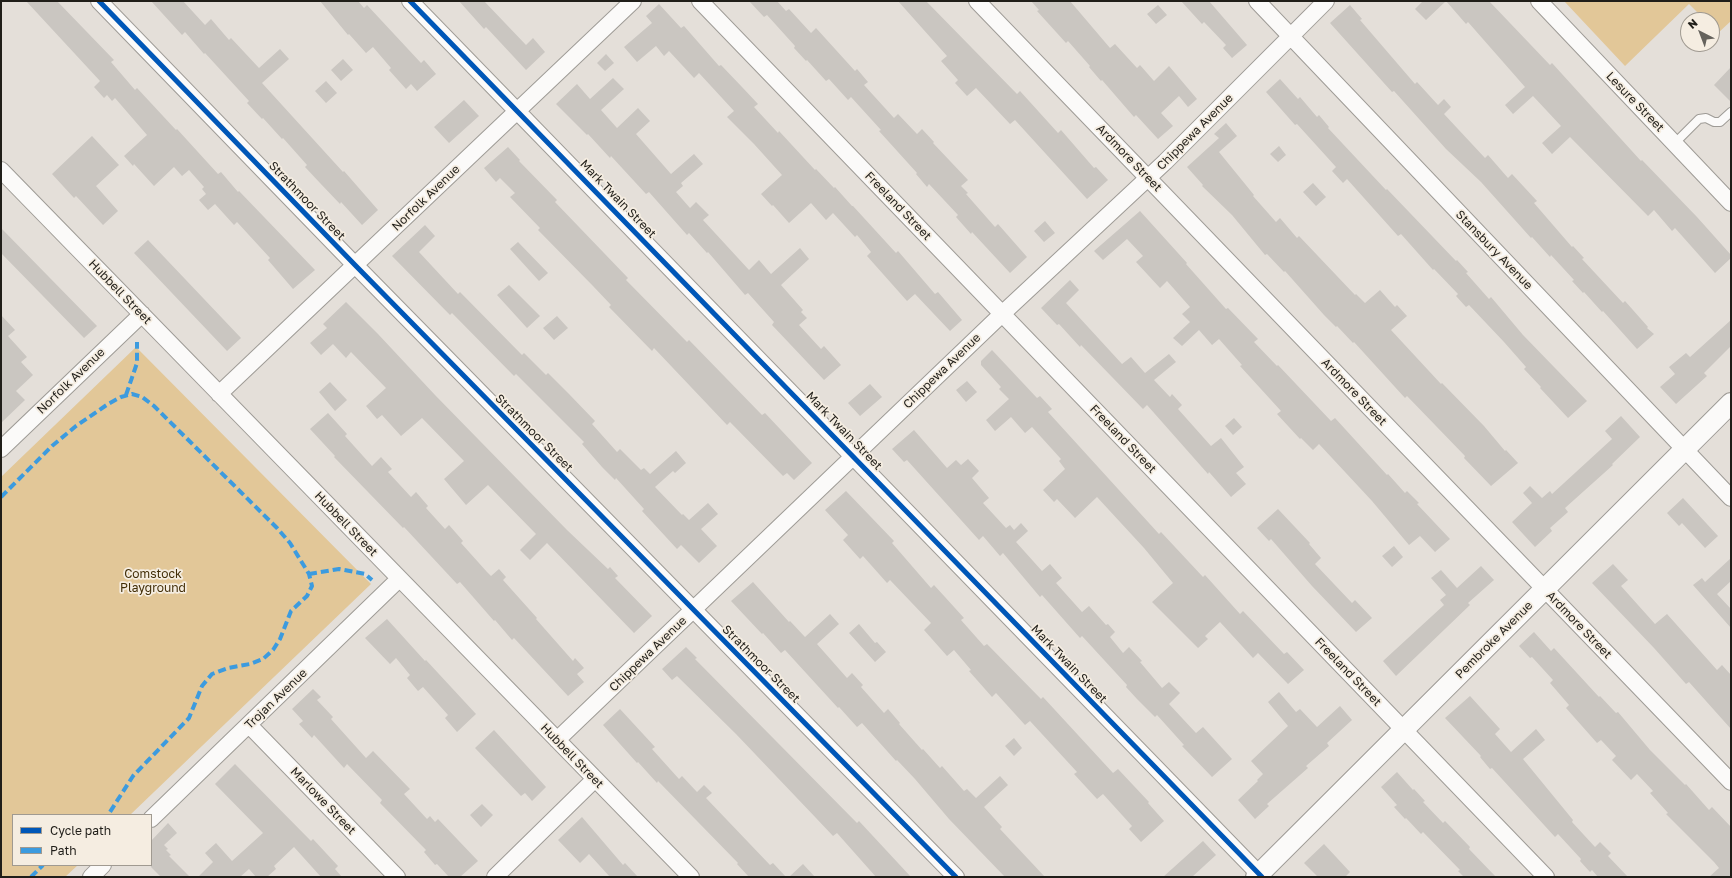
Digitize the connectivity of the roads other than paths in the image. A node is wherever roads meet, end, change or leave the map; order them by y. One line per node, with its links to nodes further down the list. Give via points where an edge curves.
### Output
1 (99, 1): 16 (street, Strathmoor Street)
2 (410, 1): 10 (street, Mark Twain Street)
3 (633, 1): 10 (street, Norfolk Avenue)
4 (700, 1): 18 (street, Freeland Street)
5 (977, 1): 14 (street, Ardmore Street)
6 (1257, 1): 9 (street, Stansbury Avenue)
7 (1326, 1): 9 (street, Chippewa Avenue)
8 (1539, 1): 12 (street, Lesure Street)
9 (1290, 36): 14 (street, Chippewa Avenue); 22 (street, Stansbury Avenue)
10 (517, 111): 16 (street, Norfolk Avenue); 23 (street, Mark Twain Street)
11 (1731, 112): 12 (lane, via 1720,122 1699,119)
12 (1674, 144): 15 (street, Lesure Street)
13 (1, 170): 17 (street, Hubbell Street)
14 (1147, 178): 18 (street, Chippewa Avenue); 26 (street, Ardmore Street)
15 (1731, 203)
16 (355, 265): 19 (street, Norfolk Avenue); 27 (street, Strathmoor Street)
17 (142, 314): 19 (street, Hubbell Street); 21 (street, Norfolk Avenue)
18 (1002, 314): 23 (street, Chippewa Avenue); 29 (street, Freeland Street)
19 (220, 394): 25 (street, Hubbell Street)
20 (1731, 403): 22 (street, Pembroke Avenue)
21 (1, 449)
22 (1684, 450): 24 (street, Stansbury Avenue); 26 (street, Pembroke Avenue)
23 (854, 456): 27 (street, Chippewa Avenue); 34 (street, Mark Twain Street)
24 (1731, 498)
25 (399, 579): 28 (street, Trojan Avenue); 30 (street, Hubbell Street)
26 (1545, 589): 29 (street, Pembroke Avenue); 32 (street, Ardmore Street)
27 (693, 610): 30 (street, Chippewa Avenue); 38 (street, Strathmoor Street)
28 (249, 725): 33 (street, Trojan Avenue); 35 (street, Marlowe Street)
29 (1404, 730): 34 (street, Pembroke Avenue); 39 (street, Freeland Street)
30 (557, 740): 31 (street, Hubbell Street)
31 (595, 779): 36 (street); 37 (street, Hubbell Street)
32 (1731, 782)
33 (152, 818)
34 (1259, 876)
35 (397, 877)
36 (494, 877)
37 (691, 877)
38 (956, 877)
39 (1546, 877)

